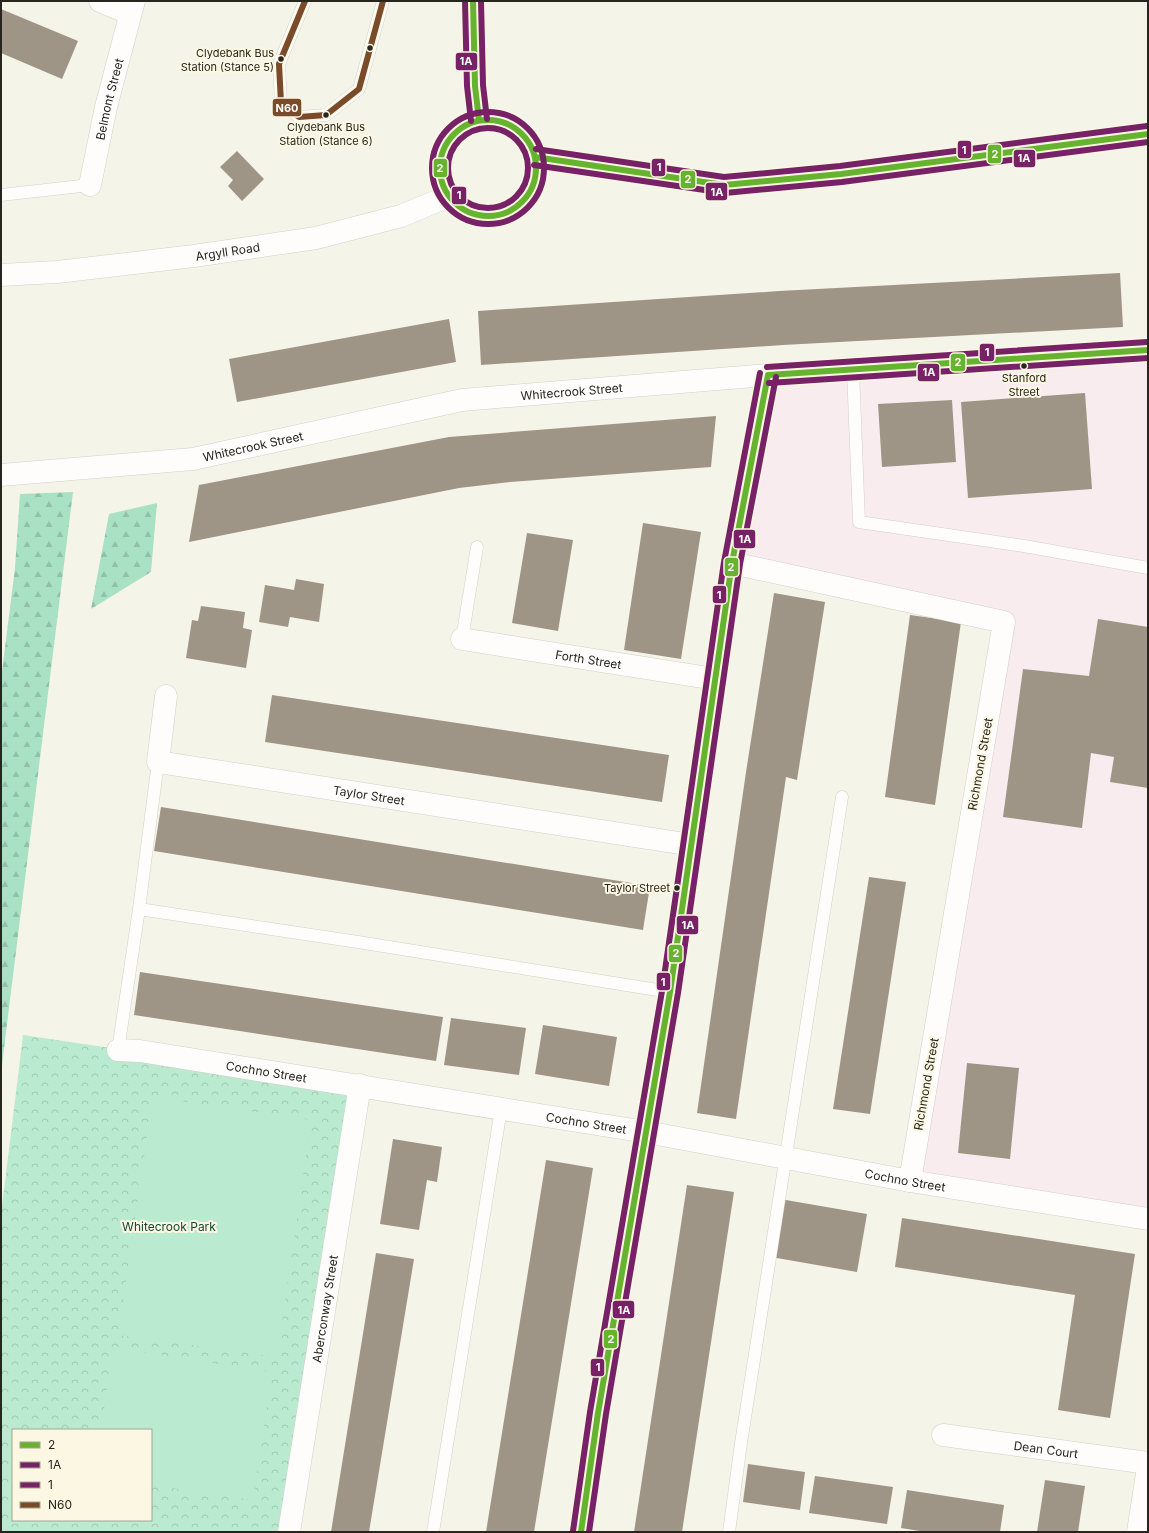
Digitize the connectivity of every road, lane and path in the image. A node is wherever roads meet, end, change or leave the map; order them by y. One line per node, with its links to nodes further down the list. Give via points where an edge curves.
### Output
1 (100, 1): 5 (street, Belmont Street)
2 (305, 1): 3 (lane, via 279,64 281,103 299,116 326,115 359,89)
3 (383, 1)
4 (473, 1): 6 (street)
5 (132, 7): 9 (street, Belmont Street, via 106,107)
6 (479, 120): 8 (street, via 497,120 515,128 528,140); 11 (street, via 461,128 448,141 441,159 441,178)
7 (1148, 134): 8 (street, via 841,174 724,185)
8 (535, 158): 11 (street, via 536,176 529,193 516,207 500,215 480,216 462,208)
9 (90, 184): 10 (lane)
10 (1, 195)
11 (449, 196): 12 (street, Argyll Road, via 401,216 316,238 194,256 57,272)
12 (1, 275)
13 (1148, 350): 14 (street, Whitecrook Street)
14 (853, 370): 15 (street, Whitecrook Street); 19 (lane, via 859,522 1024,546)
15 (768, 375): 16 (street, Whitecrook Street, via 462,400 193,459); 18 (street)
16 (1, 475)
17 (476, 547): 20 (lane)
18 (732, 563): 21 (street); 33 (street, Richmond Street, via 1004,622)
19 (1148, 568)
20 (462, 639): 21 (street, Forth Street)
21 (715, 679): 25 (street)
22 (166, 696): 23 (street)
23 (158, 762): 25 (street, Taylor Street); 26 (lane)
24 (842, 797): 32 (lane)
25 (692, 845): 27 (street)
26 (140, 909): 27 (lane); 28 (lane)
27 (670, 992): 31 (street)
28 (118, 1050): 29 (street, Cochno Street, via 140,1051)
29 (360, 1085): 30 (street, Cochno Street); 38 (street, Aberconway Street)
30 (501, 1108): 31 (street, Cochno Street); 39 (lane)
31 (646, 1132): 32 (street, Cochno Street); 40 (street, via 598,1413)
32 (786, 1158): 33 (street, Cochno Street); 41 (lane)
33 (910, 1181): 34 (street, Cochno Street)
34 (1148, 1219)
35 (943, 1435): 36 (street, Dean Court)
36 (1148, 1463)
37 (1148, 1467): 42 (street)
38 (289, 1532)
39 (433, 1532)
40 (581, 1532)
41 (729, 1532)
42 (1138, 1532)

